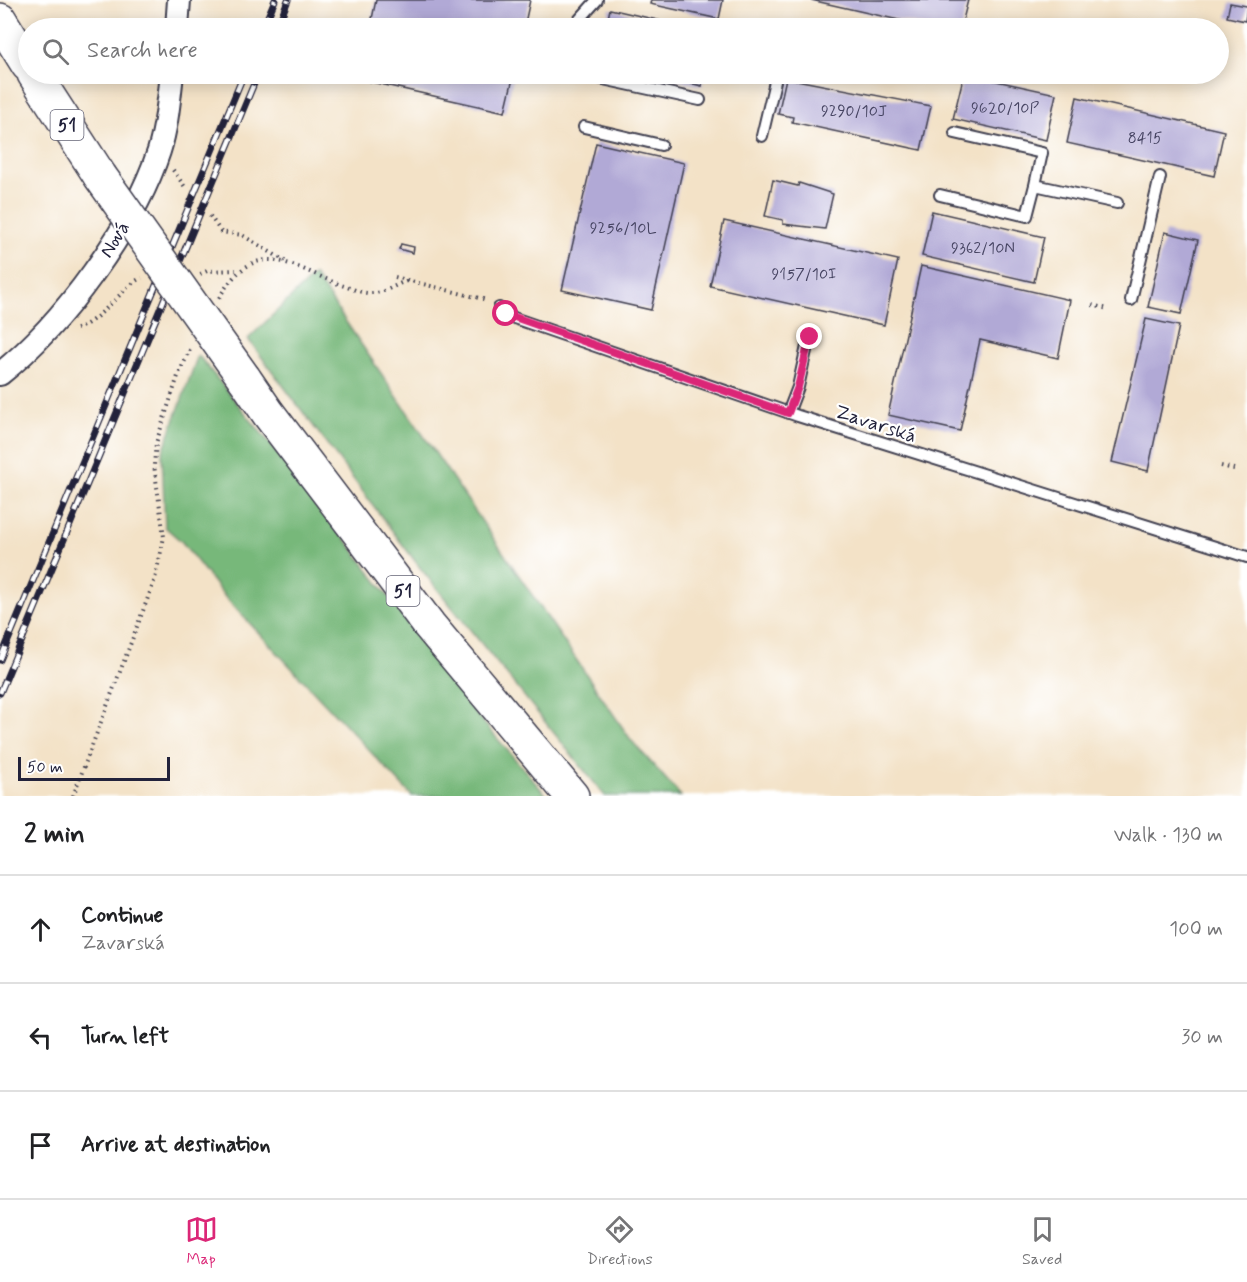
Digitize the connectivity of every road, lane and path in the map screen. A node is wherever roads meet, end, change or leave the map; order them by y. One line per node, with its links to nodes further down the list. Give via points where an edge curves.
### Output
1 (178, 0): 3 (street)
2 (597, 0): 4 (lane)
3 (177, 18)
4 (581, 18)
5 (0, 20): 6 (main road)
6 (18, 49)
7 (40, 84): 38 (main road, 51, bridge, via 100,176 244,378 429,626)
8 (170, 84): 29 (street, Nová, via 159,150 138,197 101,260)
9 (626, 84): 11 (lane)
10 (774, 84): 14 (lane)
11 (700, 100)
12 (584, 127): 15 (lane)
13 (955, 133): 17 (lane, via 1042,153)
14 (762, 136)
15 (661, 145)
16 (1160, 177): 25 (lane)
17 (1035, 185): 18 (lane, via 1027,216); 19 (lane)
18 (940, 195)
19 (1117, 203)
20 (210, 216): 21 (path, via 220,232 242,235)
21 (286, 261)
22 (395, 277): 24 (path)
23 (145, 279): 29 (path, via 138,279 86,326 66,333)
24 (476, 299)
25 (1131, 300)
26 (1092, 305): 28 (path)
27 (499, 308): 32 (lane, Zavarská, via 514,318)
28 (1108, 309)
29 (53, 323): 31 (street, Nová)
30 (810, 337): 32 (lane)
31 (0, 374)
32 (788, 413): 36 (lane, Zavarská)
33 (1221, 466): 34 (path)
34 (1234, 469)
35 (164, 537): 37 (path, via 155,579)
36 (1247, 556)
37 (74, 796)
38 (572, 796)

